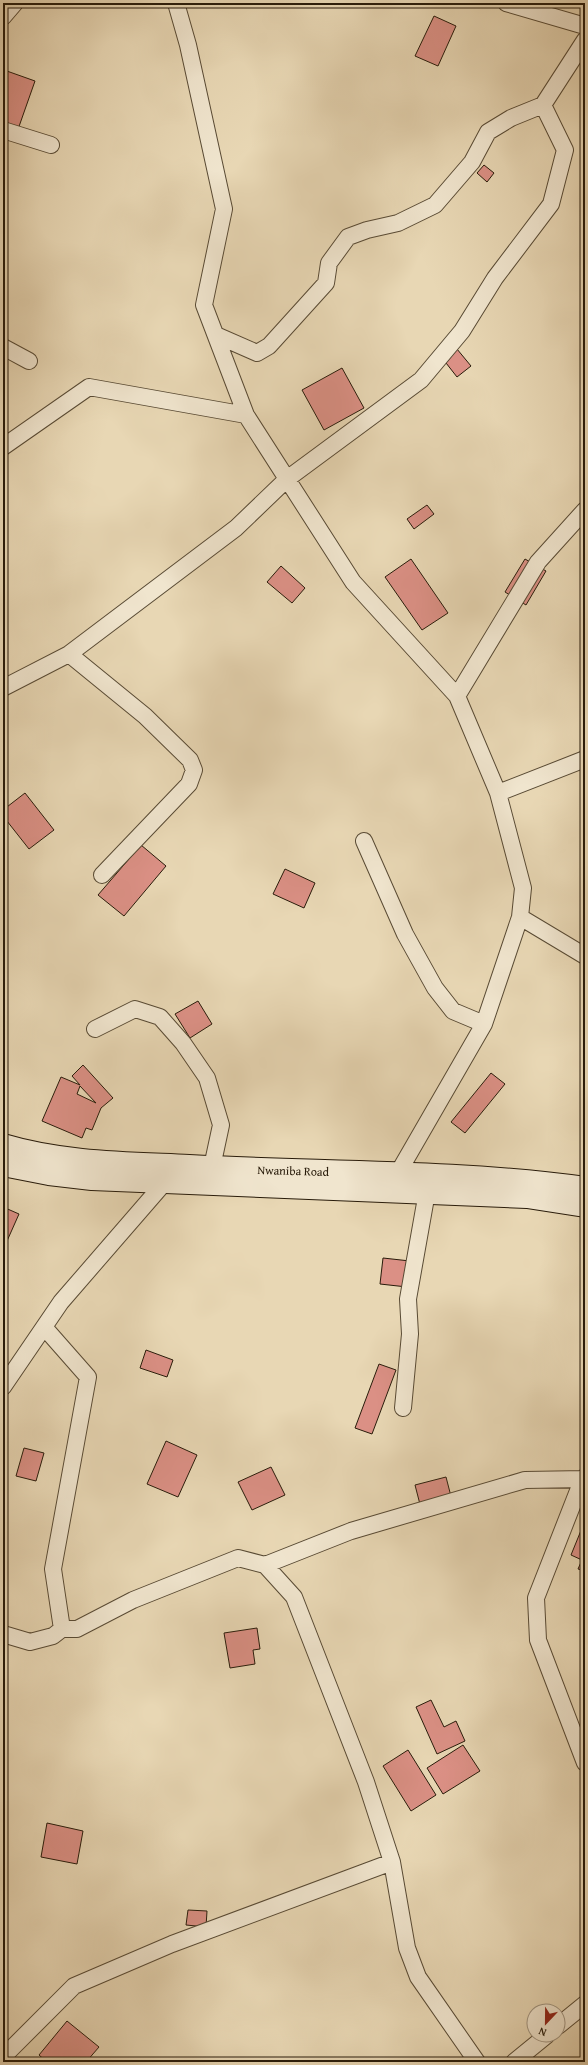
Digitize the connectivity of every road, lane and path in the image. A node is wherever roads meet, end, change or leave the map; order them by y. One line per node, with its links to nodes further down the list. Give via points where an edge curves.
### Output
1 (15, 3): 4 (street)
2 (176, 3): 10 (street, via 188,45 224,209 204,305)
3 (506, 3): 5 (street)
4 (3, 17)
5 (585, 26)
6 (585, 40): 7 (street)
7 (543, 105): 10 (street, via 511,118 488,132 472,162 435,205 398,223 348,237 329,263 326,283 270,346 258,353); 15 (street, via 565,150 551,204 495,278 462,331 421,380)
8 (3, 130): 9 (street)
9 (51, 145)
10 (216, 335): 13 (street)
11 (3, 347): 12 (street)
12 (29, 361)
13 (246, 416): 14 (street, via 89,387); 15 (street)
14 (3, 447)
15 (287, 479): 17 (street, via 236,528); 19 (street, via 353,582)
16 (585, 510): 19 (street, via 538,562)
17 (69, 654): 18 (street); 23 (street, via 145,716 190,760 194,770 189,784)
18 (3, 688)
19 (457, 696): 21 (street)
20 (585, 759): 21 (street)
21 (498, 793): 24 (street, via 523,888)
22 (364, 841): 26 (street, via 405,934 435,988 454,1011)
23 (102, 875)
24 (520, 918): 25 (street); 26 (street)
25 (585, 956)
26 (484, 1024): 30 (street)
27 (95, 1029): 29 (street, via 135,1009 160,1017 183,1043 207,1078 221,1125)
28 (5, 1148): 29 (main road, Nwaniba Road, via 63,1158); 31 (main road, via 49,1174 92,1179)
29 (212, 1167): 30 (main road, Nwaniba Road)
30 (398, 1173): 32 (main road, Nwaniba Road)
31 (165, 1182): 33 (main road); 35 (street, via 61,1302)
32 (585, 1188)
33 (427, 1192): 34 (main road, via 527,1197); 37 (street, via 408,1299 410,1334)
34 (585, 1206)
35 (44, 1327): 36 (street); 40 (street, via 88,1377 53,1569)
36 (3, 1387)
37 (403, 1408)
38 (584, 1478): 39 (street, via 525,1480 352,1531); 42 (street, via 536,1598 538,1640)
39 (266, 1565): 40 (street, via 238,1558 132,1600 77,1629); 43 (street, via 294,1597 366,1782)
40 (62, 1629): 41 (street, via 53,1636 30,1642)
41 (3, 1634)
42 (585, 1763)
43 (392, 1862): 47 (street, via 172,1944 74,1986); 48 (street, via 407,1948 418,1977)
44 (585, 2004): 45 (street)
45 (566, 2019)
46 (537, 2043): 49 (street)
47 (3, 2057)
48 (477, 2062)
49 (514, 2062)

